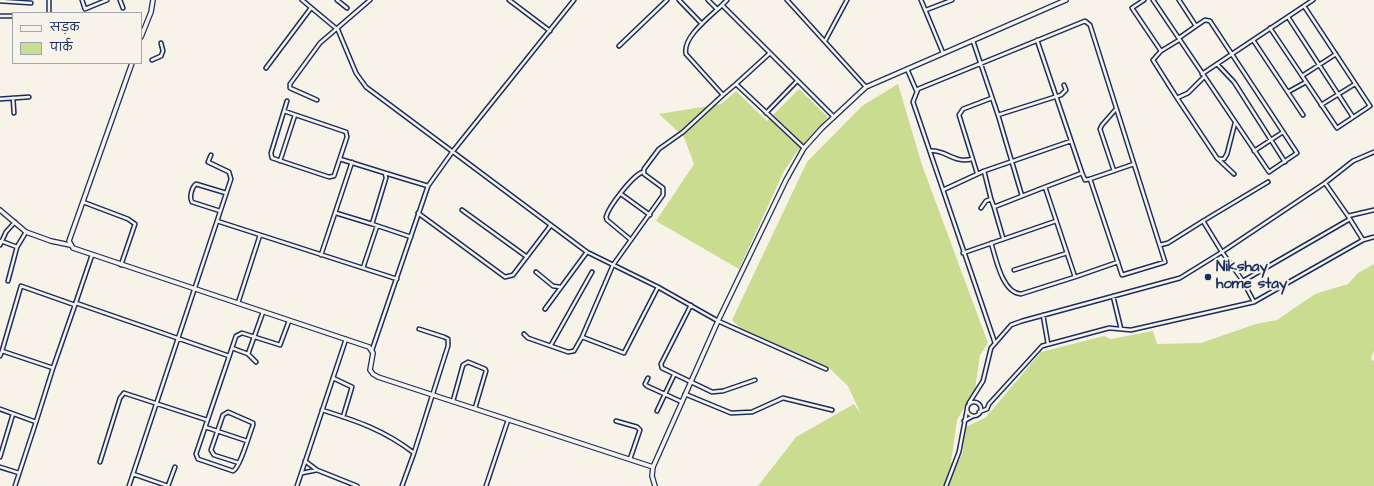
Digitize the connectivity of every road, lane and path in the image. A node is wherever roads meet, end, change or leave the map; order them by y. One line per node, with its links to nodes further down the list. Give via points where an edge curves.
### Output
1 (49, 0): 36 (street)
2 (82, 0): 28 (street, via 85,8)
3 (94, 0): 28 (street)
4 (106, 0): 28 (street)
5 (120, 0): 31 (street)
6 (152, 0): 45 (street)
7 (302, 0): 32 (street)
8 (337, 0): 33 (street)
9 (370, 0): 42 (street)
10 (509, 0): 44 (street)
11 (574, 0): 44 (street)
12 (667, 0): 52 (street)
13 (679, 0): 40 (street)
14 (708, 0): 34 (street)
15 (727, 0): 29 (street)
16 (787, 0): 49 (street)
17 (847, 0): 49 (street)
18 (921, 0): 35 (street)
19 (952, 0): 35 (street)
20 (1066, 0): 50 (street)
21 (1144, 0): 53 (street, via 1132,8)
22 (1153, 0): 46 (street)
23 (1179, 0): 41 (street)
24 (1312, 0): 30 (street)
25 (0, 1): 26 (street)
26 (16, 1): 27 (street)
27 (31, 3)
28 (95, 5)
29 (722, 5): 34 (street); 54 (street)
30 (1304, 6): 39 (street); 56 (street)
31 (123, 8)
32 (311, 8): 42 (street); 63 (street)
33 (347, 8)
34 (717, 10): 40 (street)
35 (926, 10): 55 (street)
36 (49, 12)
37 (0, 16): 38 (street)
38 (12, 16)
39 (1288, 17): 43 (street); 62 (street)
40 (702, 24): 75 (street, via 685,44 686,54)
41 (1196, 26): 46 (street); 57 (street, via 1205,20 1210,21)
42 (336, 28): 83 (street, via 315,48 290,84 290,88); 100 (street, via 356,73 366,87)
43 (1270, 28): 48 (street); 66 (street)
44 (550, 31): 100 (street)
45 (142, 34)
46 (1179, 39): 53 (street); 65 (street)
47 (1037, 40): 59 (street); 77 (street); 86 (street, via 1087,21)
48 (1253, 40): 57 (street); 74 (street)
49 (825, 41): 72 (street)
50 (973, 41): 55 (street); 59 (street)
51 (161, 44): 58 (street, via 161,56)
52 (619, 46)
53 (1161, 51): 81 (street, via 1153,62)
54 (770, 53): 67 (street); 69 (street)
55 (944, 54): 64 (street)
56 (1336, 54): 62 (street); 70 (street)
57 (1231, 55): 61 (street); 96 (street)
58 (152, 60)
59 (981, 63): 73 (street); 80 (street)
60 (132, 64): 130 (street)
61 (1217, 64): 65 (street); 97 (street, via 1234,82)
62 (1319, 65): 66 (street); 76 (street)
63 (266, 68)
64 (907, 69): 72 (street); 73 (street)
65 (1203, 76): 81 (street, via 1188,93); 95 (street)
66 (1302, 76): 68 (street)
67 (797, 81): 89 (street); 93 (street)
68 (1306, 82): 74 (street); 85 (street)
69 (736, 84): 75 (street); 89 (street)
70 (1355, 84): 76 (street); 94 (street, via 1370,106)
71 (1064, 85): 77 (street, via 1065,91)
72 (866, 87): 93 (street)
73 (917, 92): 101 (street, via 913,102)
74 (1288, 92): 92 (street)
75 (723, 95): 115 (street, via 683,132 659,149)
76 (1339, 95): 85 (street); 94 (street)
77 (1056, 96): 91 (street); 98 (street)
78 (29, 97): 79 (street)
79 (13, 98): 82 (street); 88 (street)
80 (992, 98): 91 (street); 107 (street, via 963,109 959,114)
81 (1177, 98): 106 (street)
82 (0, 99)
83 (317, 100)
84 (287, 101): 87 (street)
85 (1321, 105): 94 (street, via 1337,128)
86 (1116, 108): 112 (street); 114 (street, via 1100,129)
87 (284, 111): 90 (street); 108 (street, via 270,153 272,158)
88 (14, 113)
89 (766, 113): 99 (street)
90 (295, 115): 105 (street, via 346,132 347,138); 108 (street)
91 (998, 115): 109 (street)
92 (1303, 115)
93 (834, 117): 99 (street)
94 (1353, 117)
95 (1235, 123): 102 (street); 106 (street, via 1227,154 1222,160)
96 (1282, 132): 97 (street); 111 (street, via 1297,153)
97 (1270, 140): 102 (street); 111 (street)
98 (1071, 141): 109 (street); 118 (street)
99 (804, 148): 191 (street)
100 (453, 151): 123 (street); 147 (street)
101 (930, 151): 107 (street, via 957,160); 125 (street)
102 (1254, 151): 111 (street, via 1268,172)
103 (1374, 152): 122 (street, via 1353,161)
104 (212, 155): 126 (street, via 208,162 231,175)
105 (340, 158): 108 (street, via 332,177); 110 (street)
106 (1217, 158): 119 (street)
107 (972, 159): 117 (street)
108 (280, 161)
109 (1012, 161): 113 (street); 128 (street)
110 (352, 162): 116 (street); 137 (street)
111 (1285, 162)
112 (1134, 164): 114 (street); 159 (street)
113 (984, 171): 117 (street); 129 (street)
114 (1114, 171): 120 (street)
115 (643, 172): 127 (street, via 637,174); 139 (street, via 665,191)
116 (385, 173): 123 (street); 145 (street, via 386,178)
117 (977, 173): 125 (street)
118 (1082, 173): 120 (street, via 1085,180); 124 (street)
119 (1234, 174)
120 (1090, 180): 168 (street)
121 (1268, 182): 144 (street)
122 (1325, 183): 140 (street); 162 (street)
123 (428, 186): 138 (street)
124 (1045, 187): 128 (street); 142 (street)
125 (943, 190): 163 (street)
126 (226, 193): 136 (street); 136 (street, via 196,184 190,198 192,202)
127 (621, 193): 139 (street); 153 (street, via 606,217)
128 (1022, 196): 131 (street)
129 (991, 198): 131 (street); 132 (street)
130 (82, 202): 158 (street); 169 (street, via 135,224)
131 (994, 207): 152 (street)
132 (981, 208)
133 (0, 210): 143 (street)
134 (462, 210): 167 (street)
135 (1374, 210): 140 (street)
136 (220, 211): 141 (street)
137 (336, 213): 145 (street); 166 (street)
138 (418, 213): 150 (street); 167 (street, via 505,277 514,275)
139 (650, 215): 153 (street)
140 (1349, 218): 154 (street); 178 (street)
141 (216, 221): 149 (street); 181 (street)
142 (1056, 221): 152 (street); 164 (street)
143 (15, 222): 148 (street); 155 (street)
144 (1203, 222): 159 (street, via 1168,243); 162 (street)
145 (372, 224): 146 (street)
146 (377, 226): 150 (street); 171 (street)
147 (551, 226): 161 (street); 167 (street)
148 (26, 232): 158 (street, via 51,242); 160 (street)
149 (260, 235): 166 (street); 185 (street)
150 (411, 237): 176 (street)
151 (1374, 237): 154 (street)
152 (1003, 238): 156 (street)
153 (631, 240): 170 (street)
154 (1363, 240): 183 (street)
155 (1, 241): 157 (street); 160 (street)
156 (991, 242): 163 (street); 175 (street, via 1006,285 1013,293 1021,294)
157 (0, 245)
158 (70, 245): 165 (street)
159 (1160, 245): 168 (street, via 1165,262 1122,275)
160 (17, 247): 177 (street)
161 (587, 252): 170 (street); 179 (street)
162 (1222, 252): 178 (street); 182 (street, via 1180,278)
163 (963, 253): 199 (street)
164 (1067, 253): 172 (street); 175 (street)
165 (92, 255): 169 (street); 184 (street)
166 (321, 255): 171 (street)
167 (527, 257)
168 (1118, 262): 175 (street)
169 (121, 265): 181 (street)
170 (614, 265): 180 (street); 195 (street)
171 (363, 268): 176 (street)
172 (1014, 270)
173 (536, 272): 179 (street, via 553,286)
174 (592, 272): 201 (street)
175 (1075, 277)
176 (397, 280): 203 (street)
177 (8, 281)
178 (1243, 281): 183 (street)
179 (561, 287): 187 (street)
180 (658, 288): 186 (street); 195 (street, via 624,352)
181 (194, 290): 185 (street); 197 (street)
182 (1113, 296): 189 (street); 192 (street)
183 (1254, 302): 192 (street, via 1131,330)
184 (76, 304): 197 (street); 204 (street, via 21,286); 209 (street)
185 (238, 304): 188 (street)
186 (691, 305): 191 (street); 211 (street, via 661,364 662,368)
187 (545, 309)
188 (263, 312): 190 (street); 196 (street)
189 (1044, 315): 199 (street, via 1016,322); 200 (street)
190 (289, 321): 196 (street, via 280,345); 198 (street)
191 (718, 321): 210 (street); 215 (street)
192 (1121, 328): 200 (street, via 1109,328)
193 (419, 329): 217 (street, via 444,337 449,342)
194 (524, 334): 201 (street, via 528,338)
195 (582, 336): 201 (street, via 570,352)
196 (254, 337): 202 (street, via 238,334); 205 (street)
197 (179, 338): 207 (street); 223 (street)
198 (346, 338): 203 (street); 212 (street)
199 (994, 344): 216 (street, via 988,354 983,380)
200 (1048, 344): 225 (street, via 1038,350)
201 (551, 345)
202 (232, 348): 205 (street); 207 (street)
203 (372, 350): 217 (street, via 370,370 373,374)
204 (2, 351): 206 (street); 209 (street)
205 (248, 354): 208 (street)
206 (0, 356)
207 (229, 356): 238 (street)
208 (256, 362)
209 (53, 368): 241 (street)
210 (826, 369)
211 (674, 375): 215 (street); 219 (street)
212 (333, 378): 229 (street); 236 (street, via 352,387)
213 (648, 378): 219 (street, via 646,385)
214 (755, 380): 215 (street, via 716,392)
215 (690, 383): 218 (street)
216 (976, 393): 222 (street); 224 (street)
217 (432, 394): 220 (street); 245 (street)
218 (685, 394): 221 (street); 230 (street, via 730,412 752,412 783,398)
219 (665, 395): 221 (street); 232 (street)
220 (454, 401): 227 (street); 227 (street, via 463,365 468,362 486,371)
221 (682, 402): 253 (street)
222 (976, 402): 224 (street); 226 (street)
223 (157, 403): 238 (street); 249 (street, via 126,392 121,395); 256 (street)
224 (969, 404): 231 (street)
225 (989, 404): 226 (street); 233 (street, via 985,411)
226 (980, 406): 233 (street)
227 (474, 408): 237 (street)
228 (0, 409): 234 (street)
229 (322, 410): 236 (street); 248 (street)
230 (832, 410)
231 (967, 410): 235 (street); 240 (street)
232 (657, 411)
233 (980, 412): 235 (street)
234 (13, 414): 241 (street); 246 (street)
235 (973, 415): 240 (street)
236 (343, 417): 245 (street, via 381,431)
237 (508, 419): 247 (street); 264 (street)
238 (207, 420): 242 (street)
239 (616, 421): 247 (street, via 640,430)
240 (964, 421): 266 (street, via 959,452)
241 (36, 422): 255 (street)
242 (205, 427): 243 (street); 250 (street, via 196,457 233,471)
243 (217, 430): 244 (street); 244 (street, via 223,415 228,412 253,423); 250 (street, via 212,453)
244 (247, 441): 250 (street)
245 (414, 453): 263 (street)
246 (0, 457)
247 (630, 459): 253 (street)
248 (305, 461): 254 (street); 257 (street)
249 (100, 462)
250 (239, 463)
251 (0, 467): 255 (street)
252 (175, 467): 260 (street)
253 (653, 467): 265 (street)
254 (317, 470): 257 (street); 262 (street)
255 (19, 473): 258 (street)
256 (133, 474): 259 (street); 260 (street)
257 (301, 474): 261 (street)
258 (15, 486)
259 (129, 486)
260 (168, 486)
261 (297, 486)
262 (357, 486)
263 (402, 486)
264 (486, 486)
265 (655, 486)
266 (946, 486)

